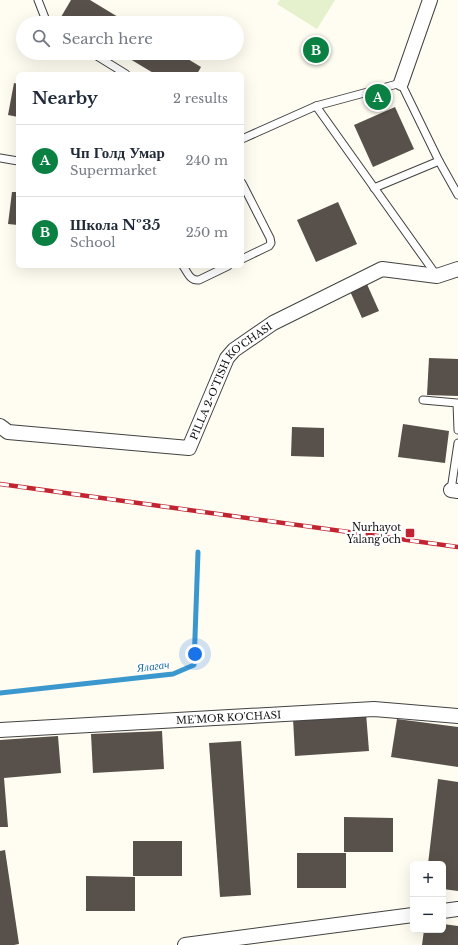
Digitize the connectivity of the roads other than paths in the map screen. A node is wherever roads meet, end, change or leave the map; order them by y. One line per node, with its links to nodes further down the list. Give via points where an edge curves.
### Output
1 (38, 0): 3 (lane)
2 (430, 0): 6 (street)
3 (44, 16)
4 (103, 60): 5 (lane)
5 (123, 72)
6 (401, 83): 7 (lane); 11 (lane)
7 (316, 106): 8 (lane); 13 (lane)
8 (244, 138)
9 (0, 158): 10 (lane)
10 (16, 161)
11 (439, 161): 13 (lane); 14 (lane)
12 (244, 187): 15 (lane, via 271,243)
13 (374, 188): 19 (lane)
14 (458, 195)
15 (244, 258)
16 (184, 268): 17 (lane, via 190,278 195,280)
17 (224, 268)
18 (458, 269): 19 (street, PILLA 2-O'TISH KO'CHASI)
19 (437, 276): 21 (street, PILLA 2-O'TISH KO'CHASI, via 382,269 273,322 227,358 189,448 8,432)
20 (423, 400): 22 (lane, via 457,403)
21 (0, 426)
22 (458, 430)
23 (458, 443): 24 (lane)
24 (454, 491)
25 (458, 716): 26 (street, ME'MOR KO'CHASI, via 374,709)
26 (0, 730)
27 (458, 908): 28 (street)
28 (446, 910)
29 (410, 914): 30 (street)
30 (185, 945)

